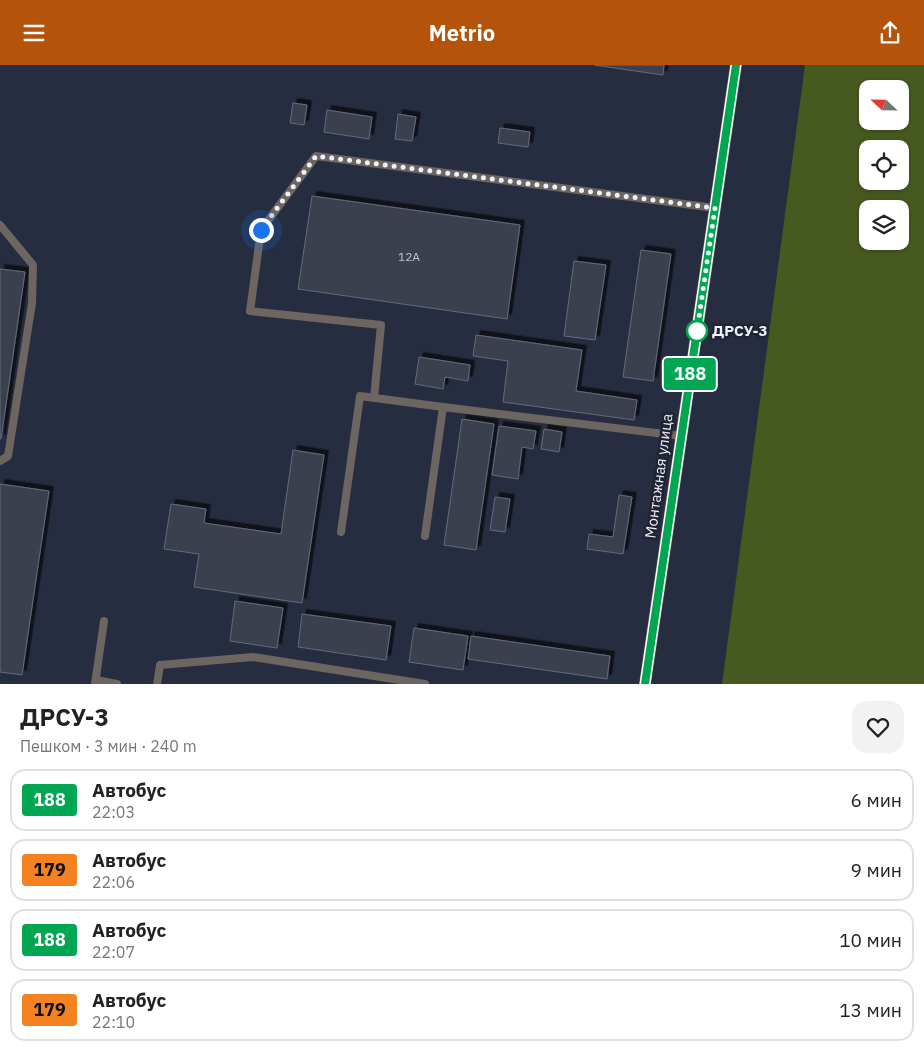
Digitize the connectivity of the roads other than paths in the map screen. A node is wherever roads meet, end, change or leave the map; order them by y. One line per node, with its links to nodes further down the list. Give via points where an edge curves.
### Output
1 (736, 65): 2 (street, Монтажная улица)
2 (715, 208): 4 (lane, via 316,156 261,230 250,311 381,325); 6 (street, Монтажная улица)
3 (0, 225): 7 (lane, via 33,265 32,303 8,456)
4 (374, 398): 5 (lane); 8 (lane, via 360,396)
5 (443, 407): 6 (lane); 9 (lane)
6 (681, 436): 15 (street, Монтажная улица)
7 (0, 461)
8 (341, 532)
9 (425, 536)
10 (104, 621): 11 (lane)
11 (96, 682): 12 (lane)
12 (117, 684)
13 (157, 684): 14 (lane, via 160,665 253,657)
14 (425, 684)
15 (645, 684)

